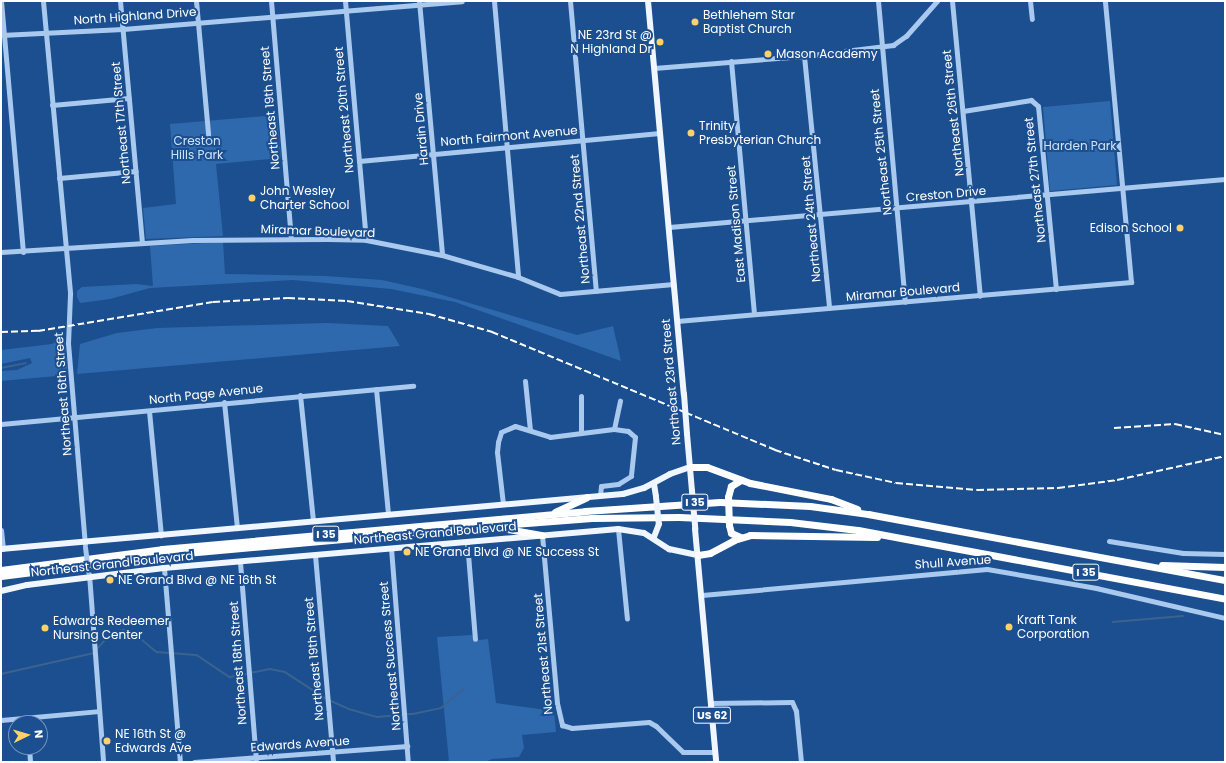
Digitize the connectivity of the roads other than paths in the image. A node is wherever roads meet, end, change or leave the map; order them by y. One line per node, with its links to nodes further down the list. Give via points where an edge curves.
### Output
1 (1, 1): 23 (street)
2 (43, 1): 22 (street, Northeast 16th Street)
3 (120, 1): 21 (street, Northeast 17th Street)
4 (196, 1): 20 (street)
5 (271, 1): 18 (street, Northeast 19th Street)
6 (345, 1): 17 (street, Northeast 20th Street)
7 (462, 1): 16 (street, North Highland Drive)
8 (494, 1): 34 (street)
9 (570, 1): 33 (street, Northeast 22nd Street)
10 (648, 1): 27 (main road, Northeast 23rd Street)
11 (878, 1): 24 (street, Northeast 25th Street)
12 (937, 1): 24 (street, via 900,42)
13 (952, 1): 30 (street, Northeast 26th Street)
14 (1030, 1): 19 (street)
15 (1105, 1): 40 (street)
16 (419, 3): 17 (street, North Highland Drive); 35 (street, Hardin Drive)
17 (345, 9): 18 (street, North Highland Drive); 36 (street, Northeast 20th Street)
18 (272, 16): 20 (street, North Highland Drive); 47 (street, Northeast 19th Street)
19 (1032, 19)
20 (198, 22): 21 (street, North Highland Drive); 32 (street)
21 (123, 29): 22 (street, North Highland Drive); 28 (street, Northeast 17th Street)
22 (45, 32): 23 (street, North Highland Drive); 29 (street, Northeast 16th Street)
23 (3, 35): 52 (street)
24 (880, 47): 25 (street); 43 (street, Northeast 25th Street)
25 (804, 56): 26 (street); 44 (street, Northeast 24th Street)
26 (731, 62): 27 (street); 45 (street, East Madison Street)
27 (654, 68): 31 (main road, Northeast 23rd Street)
28 (129, 98): 29 (street); 37 (street, Northeast 17th Street)
29 (52, 105): 38 (street, Northeast 16th Street)
30 (963, 110): 41 (street, Northeast 27th Street, via 1031,100 1038,106); 42 (street, Northeast 26th Street)
31 (660, 133): 33 (street, North Fairmont Avenue); 46 (main road, Northeast 23rd Street)
32 (208, 134)
33 (583, 139): 34 (street, North Fairmont Avenue); 57 (street, Northeast 22nd Street)
34 (507, 147): 35 (street, North Fairmont Avenue); 54 (street)
35 (433, 153): 36 (street, North Fairmont Avenue); 53 (street, Hardin Drive)
36 (359, 161): 48 (street, Northeast 20th Street)
37 (136, 171): 38 (street); 49 (street, Northeast 17th Street)
38 (58, 178): 50 (street, Northeast 16th Street)
39 (1225, 180): 40 (street, Creston Drive)
40 (1122, 188): 41 (street, Creston Drive); 56 (street, Miramar Boulevard, via 1131,282)
41 (1047, 194): 42 (street, Creston Drive); 56 (street, Northeast 27th Street)
42 (972, 202): 43 (street, Creston Drive); 58 (street, Northeast 26th Street)
43 (897, 209): 44 (street, Creston Drive); 59 (street, Northeast 25th Street)
44 (821, 215): 45 (street, Creston Drive); 60 (street, Northeast 24th Street)
45 (747, 221): 46 (street, Creston Drive); 61 (street, East Madison Street)
46 (669, 227): 55 (main road, Northeast 23rd Street)
47 (292, 237): 48 (street, Miramar Boulevard); 49 (street, Miramar Boulevard)
48 (366, 240): 53 (street, Miramar Boulevard)
49 (142, 243): 50 (street, Miramar Boulevard)
50 (66, 248): 52 (street, Miramar Boulevard); 71 (street, Northeast 16th Street, via 70,302 68,344)
51 (1, 252): 52 (street, Miramar Boulevard)
52 (23, 252)
53 (442, 254): 54 (street, Miramar Boulevard)
54 (518, 277): 57 (street, Miramar Boulevard, via 560,294)
55 (674, 284): 57 (street, Miramar Boulevard); 62 (main road, Northeast 23rd Street)
56 (1056, 289): 58 (street, Miramar Boulevard)
57 (596, 291)
58 (980, 296): 59 (street, Miramar Boulevard)
59 (905, 302): 60 (street, Miramar Boulevard)
60 (829, 308): 61 (street, Miramar Boulevard)
61 (754, 314): 62 (street, Miramar Boulevard)
62 (677, 322): 76 (main road, Northeast 23rd Street, bridge)
63 (525, 381): 74 (street)
64 (413, 386): 65 (street, North Page Avenue)
65 (376, 389): 66 (street, North Page Avenue); 82 (street)
66 (300, 395): 69 (street, North Page Avenue); 85 (street)
67 (581, 396): 75 (street)
68 (620, 401): 73 (street)
69 (224, 402): 70 (street, North Page Avenue); 87 (street)
70 (149, 410): 71 (street, North Page Avenue); 90 (street)
71 (74, 416): 72 (street, North Page Avenue); 97 (street, Northeast 16th Street)
72 (1, 424)
73 (614, 429): 75 (street); 80 (street, via 628,431 635,437 633,470 625,481 601,486)
74 (530, 430): 75 (street, via 550,437); 81 (street, via 515,426 501,432 497,452)
75 (581, 433)
76 (690, 467): 77 (highway, via 707,467); 78 (main road, Northeast Grand Boulevard, via 670,474); 100 (main road, Northeast 23rd Street / US 62, bridge)
77 (741, 480): 84 (highway, via 831,499); 94 (highway, bridge, via 731,486 728,498 729,526 733,535)
78 (654, 484): 80 (main road, Northeast Grand Boulevard, via 635,491); 93 (main road, bridge, via 659,524)
79 (587, 496): 80 (main road, Northeast Grand Boulevard); 81 (main road, Northeast Grand Boulevard); 83 (highway)
80 (600, 496)
81 (503, 504): 82 (main road, Northeast Grand Boulevard)
82 (388, 514): 85 (main road, Northeast Grand Boulevard)
83 (549, 514): 84 (highway, I 35, via 720,502 810,506); 107 (highway, I 35, via 162,549)
84 (868, 514): 104 (highway, I 35)
85 (313, 521): 87 (main road, Northeast Grand Boulevard)
86 (488, 526): 91 (highway); 92 (highway, I 35, via 592,518 713,518 826,526); 109 (highway, I 35, via 164,555)
87 (237, 528): 90 (main road, Northeast Grand Boulevard)
88 (618, 529): 91 (main road, Northeast Grand Boulevard); 93 (main road, Northeast Grand Boulevard, via 633,530); 115 (street)
89 (1, 530): 99 (street)
90 (161, 535): 97 (main road, Northeast Grand Boulevard)
91 (542, 535): 96 (main road, Northeast Grand Boulevard); 122 (street, Northeast 21st Street, via 557,703 562,725 572,728 649,722 683,752)
92 (893, 536): 94 (highway); 113 (highway, I 35)
93 (654, 537): 100 (main road, Northeast Grand Boulevard, via 669,549)
94 (741, 537): 100 (highway, via 710,553)
95 (1109, 541): 101 (street, via 1183,553)
96 (467, 542): 98 (main road, Northeast Grand Boulevard); 116 (street)
97 (85, 544): 99 (main road, Northeast Grand Boulevard); 108 (street, Northeast 16th Street, bridge)
98 (391, 548): 102 (main road, Northeast Grand Boulevard); 120 (street, Northeast Success Street)
99 (2, 549)
100 (698, 554): 112 (main road, Northeast 23rd Street / US 62)
101 (1225, 554)
102 (316, 555): 103 (main road, Northeast Grand Boulevard); 121 (street, Northeast 19th Street)
103 (240, 562): 106 (main road, Northeast Grand Boulevard); 123 (street, Northeast 18th Street)
104 (1145, 565): 105 (highway); 110 (highway, I 35)
105 (1225, 567)
106 (164, 568): 108 (main road, Northeast Grand Boulevard); 125 (street)
107 (1, 570)
108 (89, 575): 111 (main road, Northeast Grand Boulevard); 118 (street, Northeast 16th Street)
109 (1, 576)
110 (1225, 580)
111 (1, 591)
112 (702, 595): 114 (street, Shull Avenue, via 987,569 1096,588); 117 (main road, Northeast 23rd Street / US 62)
113 (1225, 599)
114 (1225, 618)
115 (626, 619)
116 (475, 639)
117 (710, 703): 122 (main road, Northeast 23rd Street / US 62); 130 (street, via 792,702 796,711)
118 (99, 711): 119 (street); 124 (street, Northeast 16th Street)
119 (48, 718)
120 (407, 746): 121 (street, Edwards Avenue); 128 (street, Northeast Success Street)
121 (332, 752): 123 (street, Edwards Avenue); 127 (street, Northeast 19th Street)
122 (715, 752): 129 (main road, Northeast 23rd Street / US 62)
123 (255, 760): 126 (street, Edwards Avenue)
124 (103, 762)
125 (180, 762)
126 (194, 762)
127 (332, 762)
128 (408, 762)
129 (716, 762)
130 (800, 762)

